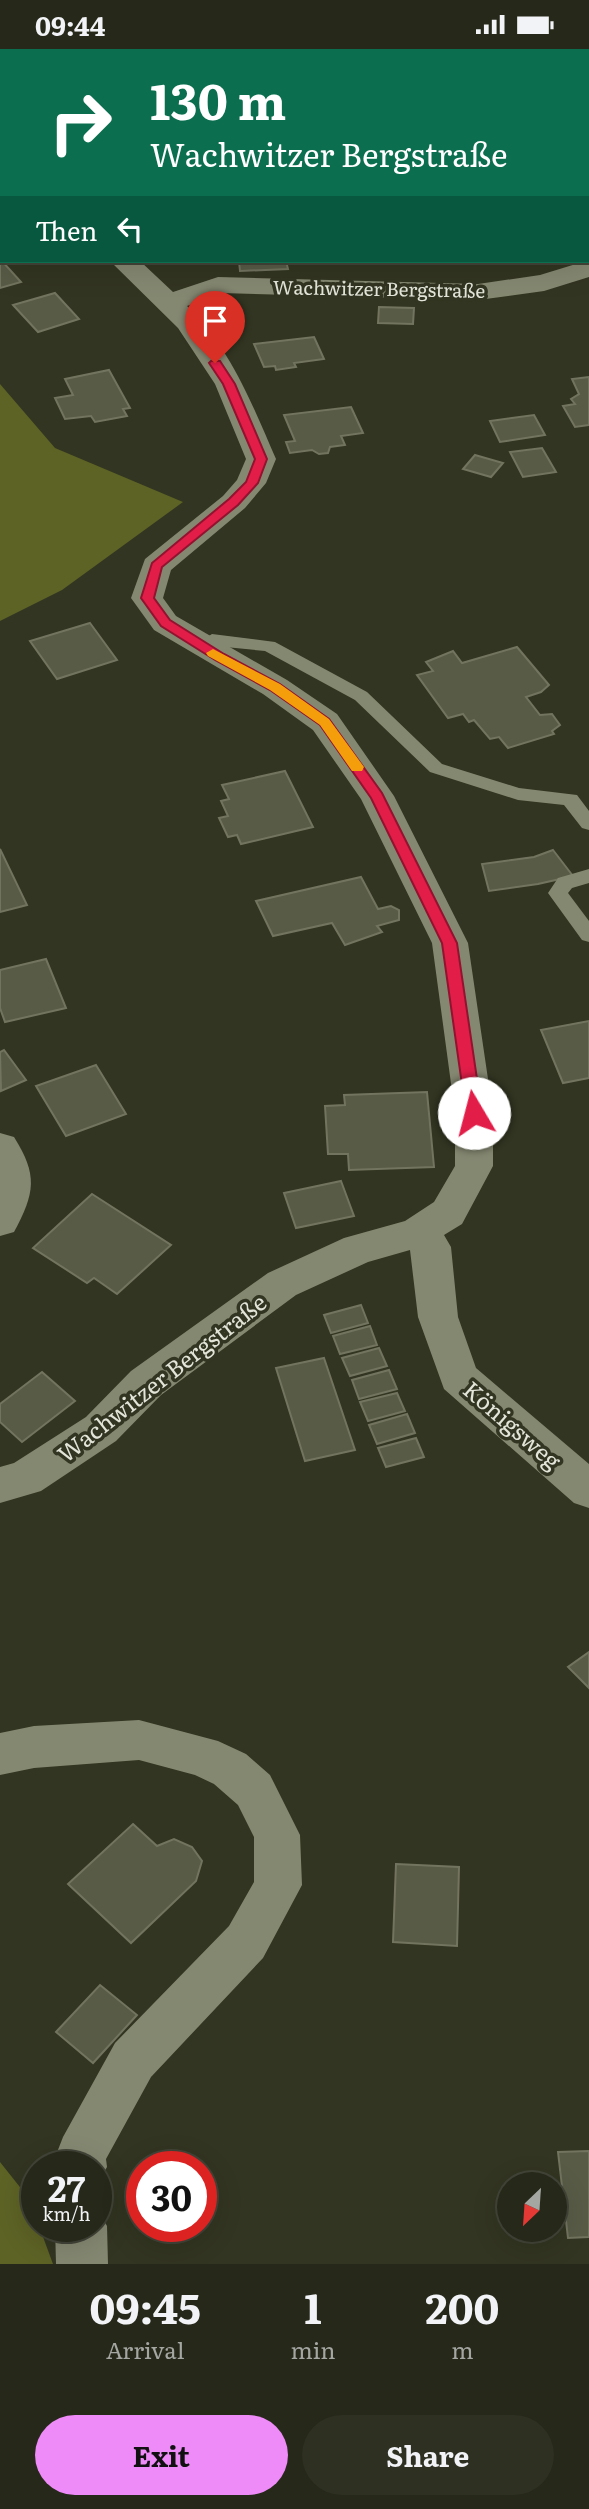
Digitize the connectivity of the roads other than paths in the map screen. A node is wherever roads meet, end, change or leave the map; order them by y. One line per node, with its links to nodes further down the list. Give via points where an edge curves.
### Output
1 (126, 263): 3 (street, Wachwitzer Bergstraße)
2 (589, 268): 3 (street, Wachwitzer Bergstraße, via 544,283 478,292 218,285)
3 (169, 303): 4 (street, Wachwitzer Bergstraße, via 189,323 229,384 261,459 251,483 233,502 156,566 147,598 165,623)
4 (202, 646): 5 (lane, via 212,640 269,646 361,696 436,768 518,795 570,799); 10 (street, Wachwitzer Bergstraße, via 325,722 377,796 450,943 474,1113 474,1166 448,1213)
5 (589, 824)
6 (589, 876): 7 (lane, via 565,883 558,893)
7 (589, 936)
8 (0, 1147): 9 (street, via 14,1171 11,1199)
9 (0, 1221)
10 (417, 1233): 11 (street, Wachwitzer Bergstraße, via 358,1249 282,1284 146,1383 101,1429 26,1478); 12 (street, Königsweg, via 431,1247 438,1317 459,1377)
11 (0, 1485)
12 (589, 1490)
13 (0, 1754): 14 (street, via 34,1747 139,1740 202,1756 230,1769 254,1790 277,1835 278,1885 246,1942 133,2060)
14 (83, 2151)
15 (81, 2242): 16 (street)
16 (82, 2264)

